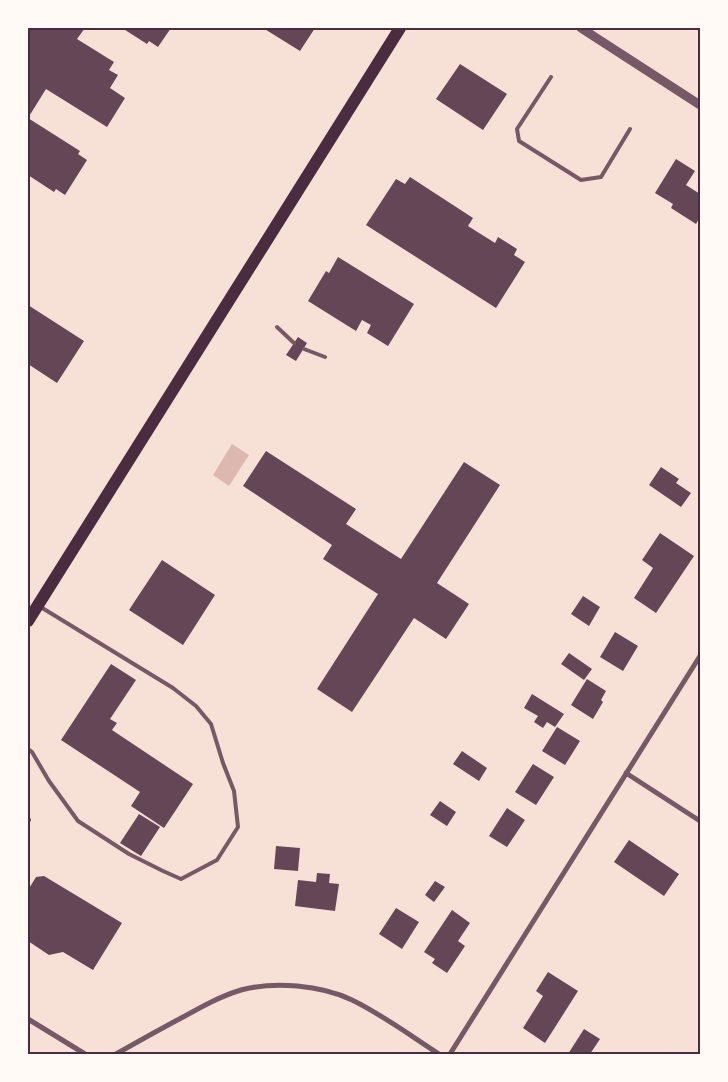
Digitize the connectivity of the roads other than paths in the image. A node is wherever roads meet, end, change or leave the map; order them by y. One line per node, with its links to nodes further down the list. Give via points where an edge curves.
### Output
1 (400, 28): 10 (main road)
2 (581, 28): 4 (street)
3 (551, 77): 5 (lane, via 517,129 519,141 581,180 601,176)
4 (700, 105)
5 (630, 129)
6 (277, 327): 7 (lane)
7 (294, 343)
8 (304, 349): 9 (lane)
9 (325, 357)
10 (37, 605): 11 (main road); 13 (lane, via 173,688 196,706 211,724 234,792 238,827 217,860 181,878 129,854 78,821)
11 (28, 621)
12 (700, 656): 14 (street)
13 (28, 749)
14 (626, 773): 15 (street); 20 (street)
15 (700, 821)
16 (28, 1018): 17 (street)
17 (85, 1054)
18 (116, 1054): 19 (street, via 215,1000 241,990 265,986 317,988 338,994)
19 (439, 1054)
20 (450, 1054)

